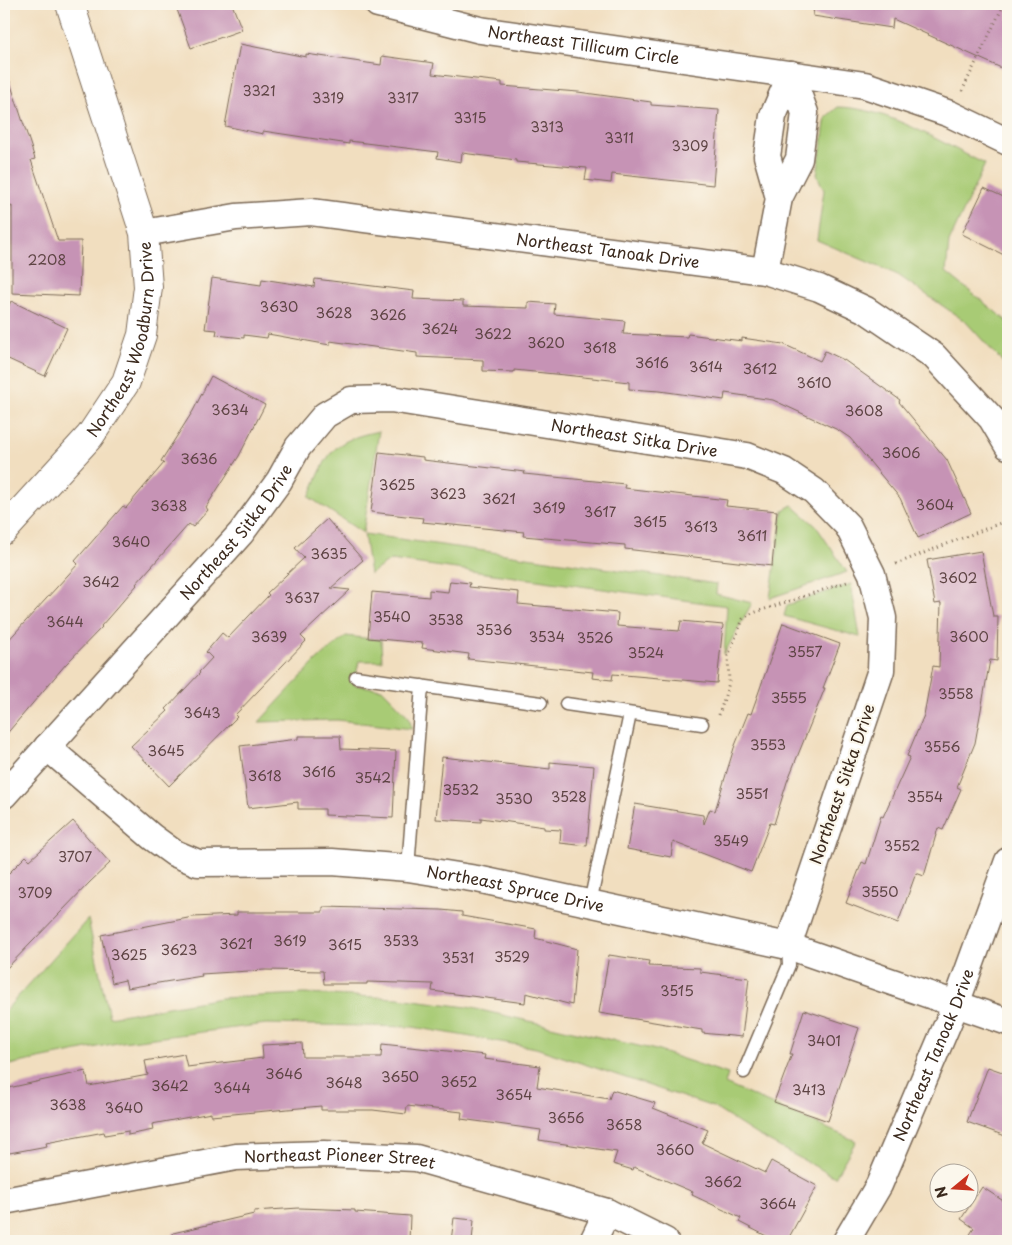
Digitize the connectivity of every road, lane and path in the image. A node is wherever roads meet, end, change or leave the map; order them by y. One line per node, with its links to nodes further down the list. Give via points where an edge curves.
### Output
1 (70, 4): 7 (street, Northeast Woodburn Drive)
2 (378, 4): 4 (street, Northeast Tillicum Circle, via 480,30)
3 (1004, 4): 5 (path)
4 (791, 74): 5 (street, Northeast Tillicum Circle, via 865,85); 8 (street, via 773,116 767,156 779,198)
5 (950, 114): 6 (street, Northeast Tillicum Circle)
6 (1008, 142)
7 (144, 233): 8 (street, Northeast Tanoak Drive, via 236,217 312,212); 11 (street, Northeast Woodburn Drive, via 148,287 142,335 126,382 90,436)
8 (765, 271): 9 (street, Northeast Tanoak Drive, via 819,288 866,310 934,356 992,419)
9 (1008, 446)
10 (1008, 520): 12 (path)
11 (4, 530)
12 (895, 564)
13 (850, 580): 19 (path, via 750,614 744,619 728,656 729,683 716,724)
14 (356, 677): 15 (lane)
15 (422, 686): 16 (lane); 23 (lane)
16 (541, 703)
17 (566, 704): 18 (lane)
18 (630, 714): 19 (lane); 24 (lane)
19 (702, 724)
20 (47, 747): 21 (street, Northeast Sitka Drive); 23 (street, Northeast Spruce Drive, via 152,838 174,853 198,862 332,862); 25 (street, Northeast Sitka Drive, via 241,533 279,481 298,447 325,415 350,400 391,399 747,456 784,471 814,491 848,526 872,574 882,618 881,670)
21 (4, 795)
22 (1008, 861): 26 (street, Northeast Tanoak Drive)
23 (408, 868): 24 (street, Northeast Spruce Drive)
24 (590, 903): 25 (street, Northeast Spruce Drive)
25 (788, 946): 26 (street, Northeast Spruce Drive); 28 (lane, Northeast Sitka Drive, via 789,966)
26 (956, 1004): 27 (street, Northeast Spruce Drive); 33 (street, Northeast Tanoak Drive, via 879,1185)
27 (1008, 1022)
28 (744, 1072)
29 (4, 1201): 30 (street, Northeast Pioneer Street, via 236,1157 324,1154 416,1158)
30 (607, 1212): 31 (street); 32 (street, Northeast Pioneer Street)
31 (593, 1241)
32 (665, 1241)
33 (846, 1241)

